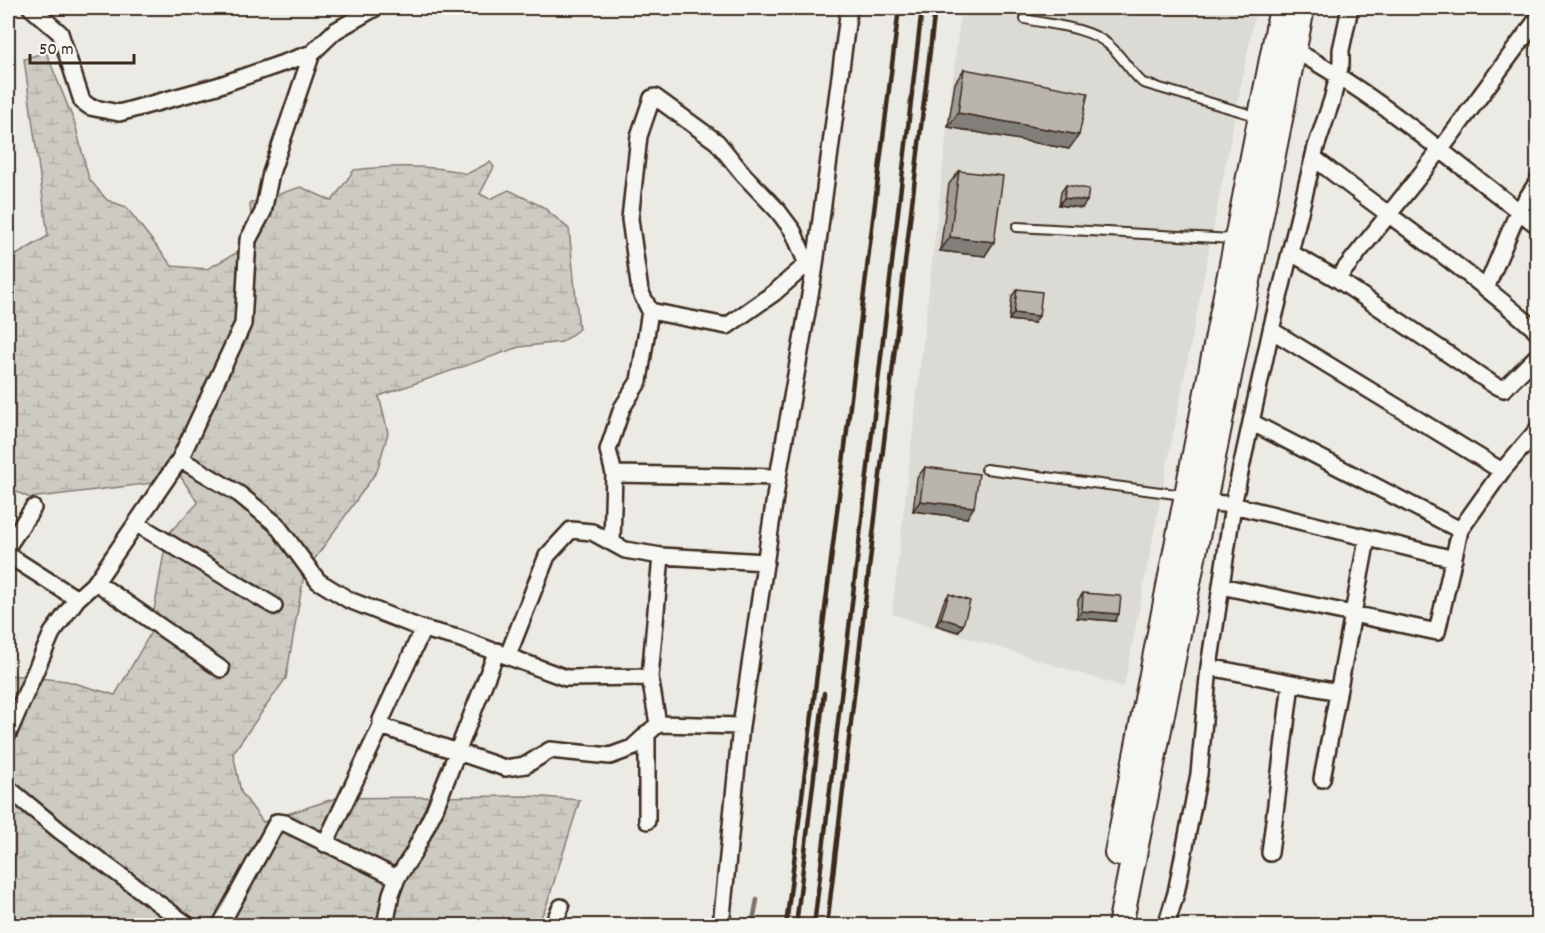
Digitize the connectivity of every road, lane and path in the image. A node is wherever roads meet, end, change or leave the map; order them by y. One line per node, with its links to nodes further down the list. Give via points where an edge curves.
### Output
1 (32, 8): 10 (street, via 60,33 82,101 112,113 217,86)
2 (375, 8): 10 (street, via 335,31)
3 (849, 8): 22 (street)
4 (1282, 8): 12 (highway)
5 (1302, 8): 9 (highway)
6 (1350, 8): 11 (street)
7 (1538, 18): 13 (street)
8 (1025, 19): 12 (lane, via 1097,36 1125,60 1132,74 1143,83)
9 (1294, 50): 11 (street); 36 (highway)
10 (312, 53): 31 (street, via 263,212 248,240 243,324)
11 (1338, 74): 13 (street); 14 (street)
12 (1261, 117): 20 (highway)
13 (1441, 149): 16 (street); 17 (street)
14 (1314, 158): 17 (street); 21 (street)
15 (1538, 181): 16 (street)
16 (1518, 212): 18 (street); 24 (street)
17 (1387, 215): 23 (street); 24 (street)
18 (1538, 226)
19 (1017, 227): 20 (lane)
20 (1237, 239): 36 (highway)
21 (1292, 253): 23 (street); 26 (street)
22 (810, 268): 25 (street, via 727,326); 25 (street, via 793,231 717,142 655,97 639,136 630,219 640,291); 35 (street)
23 (1337, 279): 28 (street, via 1504,389)
24 (1487, 286): 27 (street)
25 (650, 311): 34 (street, via 639,381 622,408 608,450)
26 (1271, 330): 29 (street); 33 (street)
27 (1538, 332)
28 (1538, 355)
29 (1253, 423): 37 (street); 40 (street)
30 (1538, 429): 33 (street)
31 (180, 459): 39 (street); 53 (street, via 239,494 276,524 318,581 349,600)
32 (986, 469): 36 (lane)
33 (1502, 471): 40 (street)
34 (614, 474): 35 (street); 42 (street)
35 (778, 477): 47 (street)
36 (1196, 499): 37 (street); 77 (highway); 78 (highway)
37 (1233, 505): 41 (street); 49 (street)
38 (33, 508): 43 (street)
39 (137, 524): 48 (street); 51 (street)
40 (1460, 531): 46 (street)
41 (1367, 539): 46 (street); 52 (street)
42 (612, 542): 45 (street, via 626,550); 54 (street, via 592,532 571,530 547,556)
43 (8, 546)
44 (8, 555): 50 (street)
45 (661, 556): 47 (street); 57 (street)
46 (1454, 559): 52 (street, via 1437,632)
47 (766, 562): 61 (street)
48 (96, 582): 50 (street); 56 (street)
49 (1221, 586): 52 (street); 55 (street)
50 (77, 599): 63 (street, via 52,633)
51 (274, 606)
52 (1353, 614): 59 (street)
53 (423, 629): 54 (street); 60 (street)
54 (503, 653): 57 (street, via 566,678); 64 (street)
55 (1209, 667): 58 (street); 79 (street, via 1199,774)
56 (221, 669)
57 (650, 677): 62 (street)
58 (1291, 683): 59 (street); 69 (street)
59 (1338, 692): 65 (street)
60 (381, 726): 64 (street); 68 (street)
61 (741, 726): 62 (street); 76 (street)
62 (652, 728): 64 (street, via 632,748 610,756 550,750 526,765 505,768); 67 (street)
63 (8, 734)
64 (456, 752): 70 (street, via 414,854)
65 (1322, 779)
66 (8, 788): 72 (street)
67 (647, 821)
68 (325, 844): 70 (street); 73 (street, via 277,822)
69 (1270, 854)
70 (397, 878): 74 (street)
71 (561, 908): 75 (street)
72 (189, 926)
73 (220, 926)
74 (385, 926)
75 (552, 926)
76 (722, 926)
77 (1103, 926)
78 (1120, 926)
79 (1166, 926)

